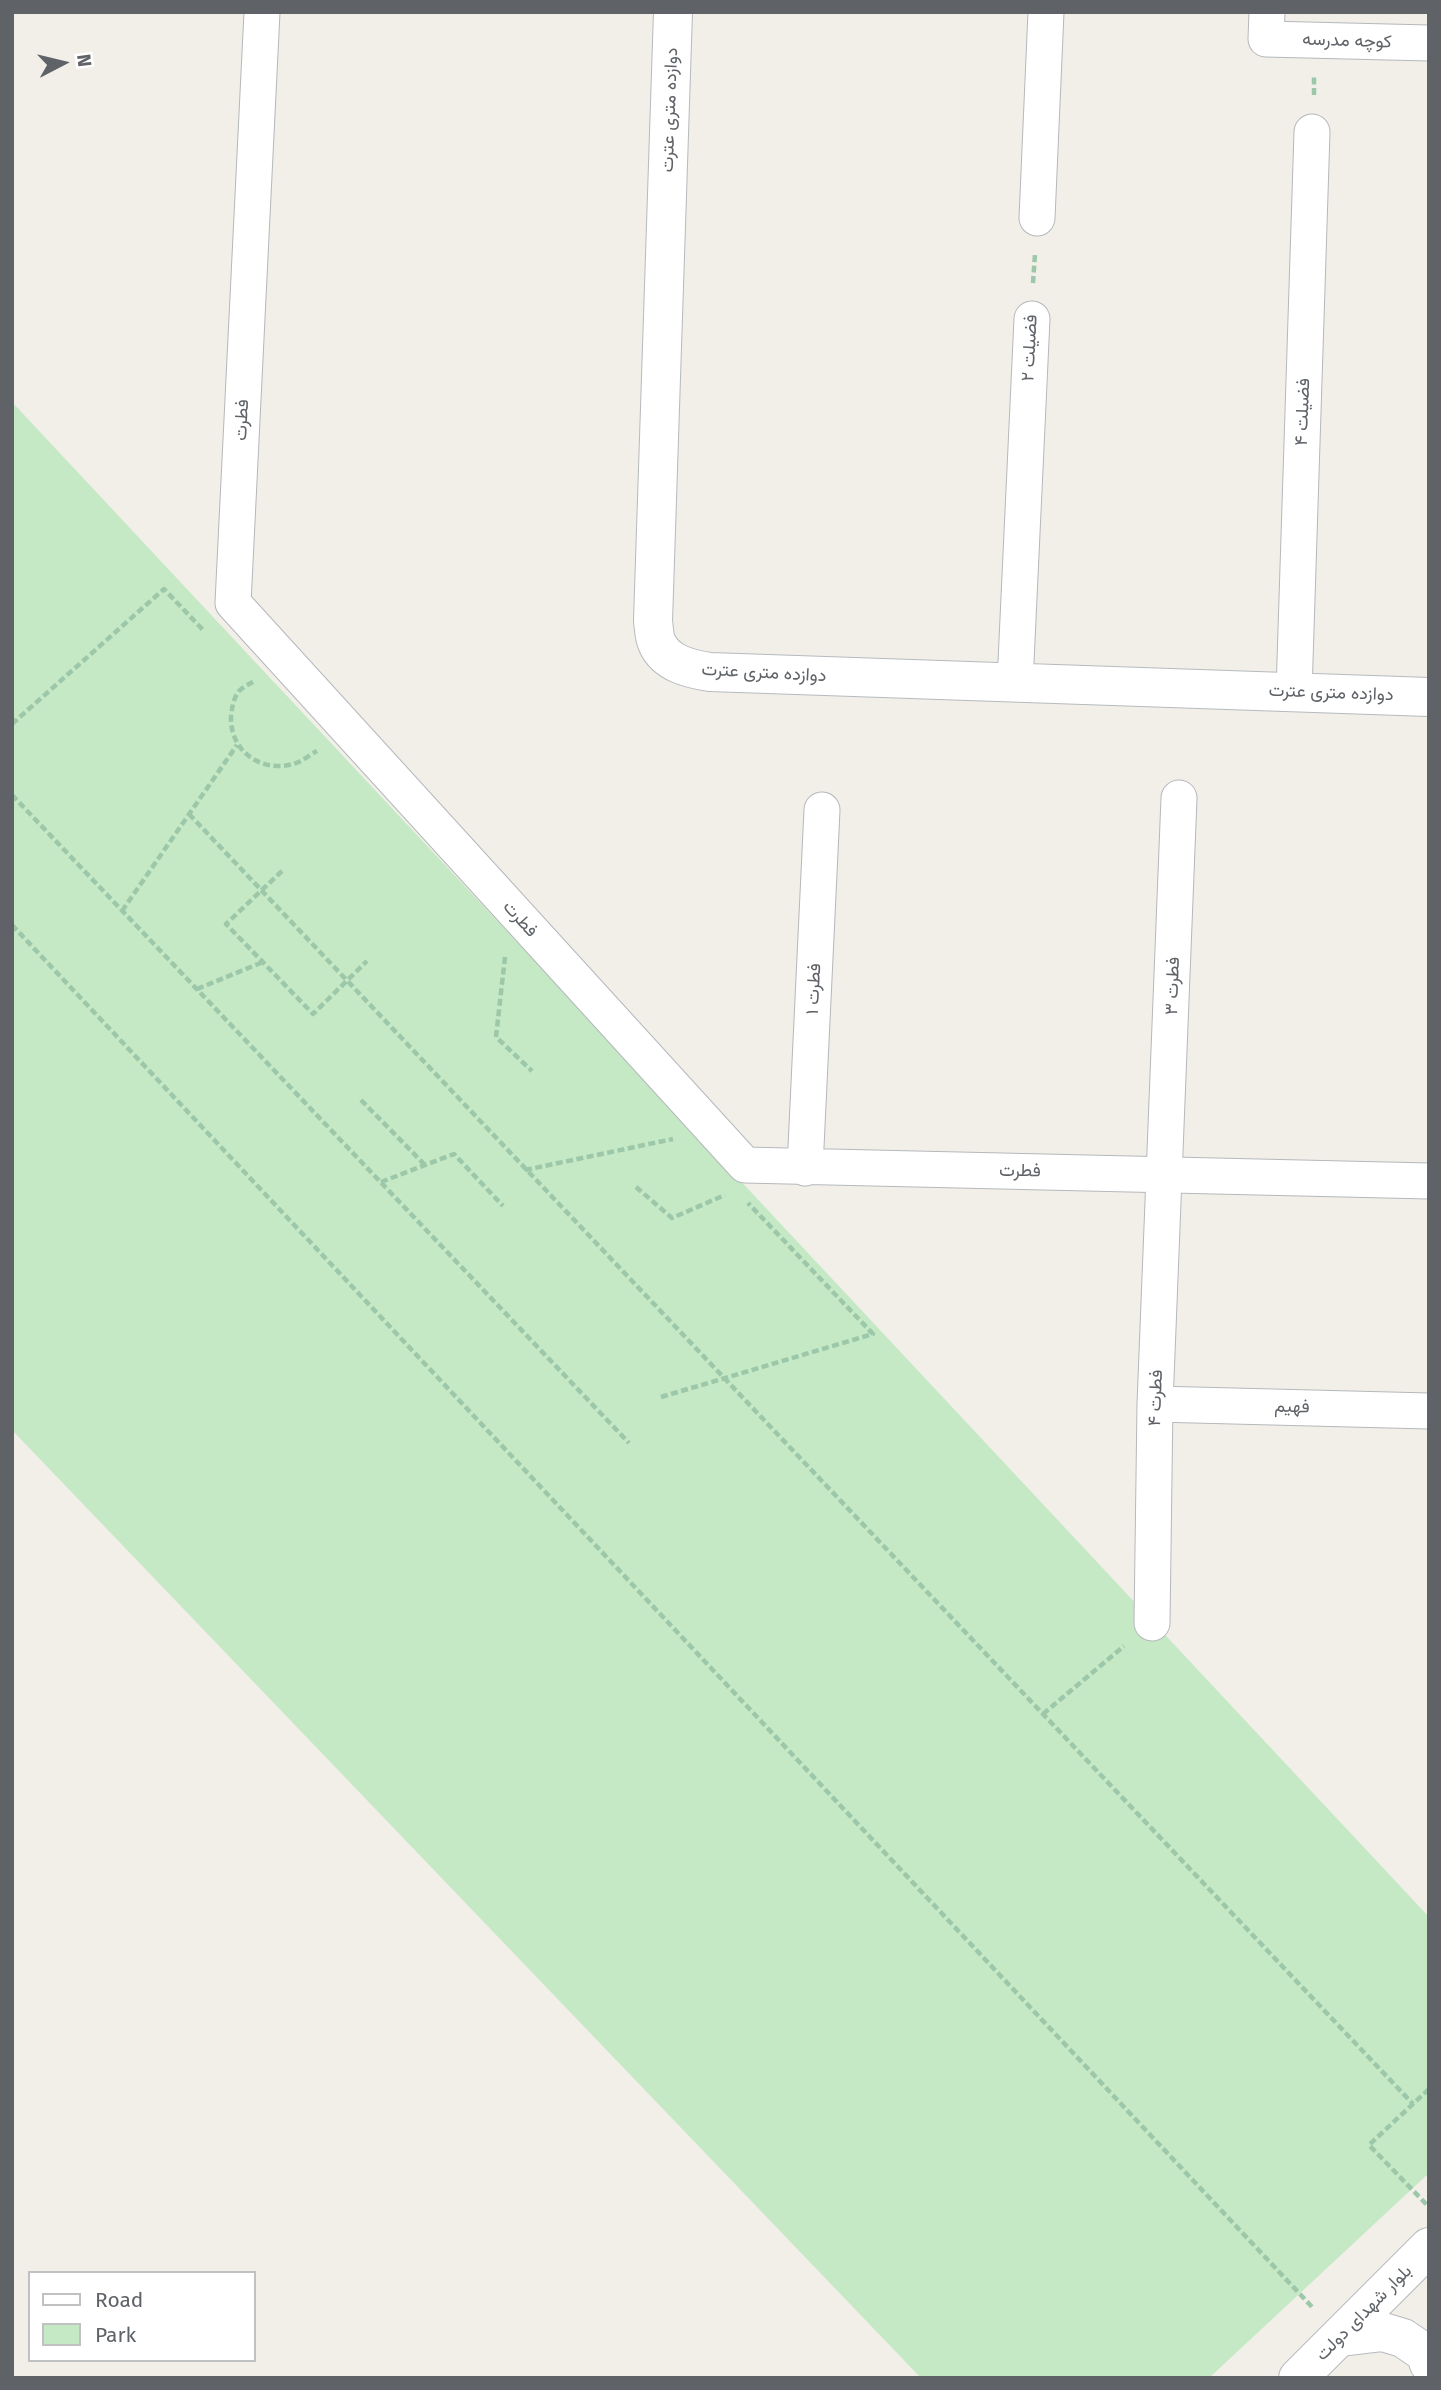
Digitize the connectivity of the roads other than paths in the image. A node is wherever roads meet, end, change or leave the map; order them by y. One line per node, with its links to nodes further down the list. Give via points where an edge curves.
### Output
1 (262, 12): 14 (street, فطرت, via 233,603 745,1164)
2 (673, 12): 9 (street, دوازده متری عترت, via 653,621 657,644 670,660 710,672)
3 (1046, 12): 7 (street)
4 (1267, 26): 5 (street, کوچه مدرسه, via 1316,40)
5 (1429, 43)
6 (1312, 132): 10 (street, فضیلت ۴)
7 (1037, 218)
8 (1032, 319): 9 (street, فضیلت ۲)
9 (1015, 683): 10 (street, دوازده متری عترت)
10 (1294, 692): 11 (street, دوازده متری عترت)
11 (1429, 697)
12 (1179, 798): 15 (street, فطرت ۳)
13 (822, 810): 14 (street, فطرت ۱)
14 (805, 1168): 15 (street, فطرت)
15 (1166, 1173): 16 (street, فطرت); 17 (street, فطرت ۴)
16 (1429, 1181)
17 (1155, 1404): 18 (street, فهیم); 19 (street, فطرت ۴)
18 (1429, 1411)
19 (1152, 1623)
20 (1429, 2247): 21 (street, بلوار شهدای دولت)
21 (1341, 2337): 22 (street, via 1383,2332 1403,2338 1425,2353); 23 (street, بلوار شهدای دولت)
22 (1429, 2364)
23 (1298, 2378)

